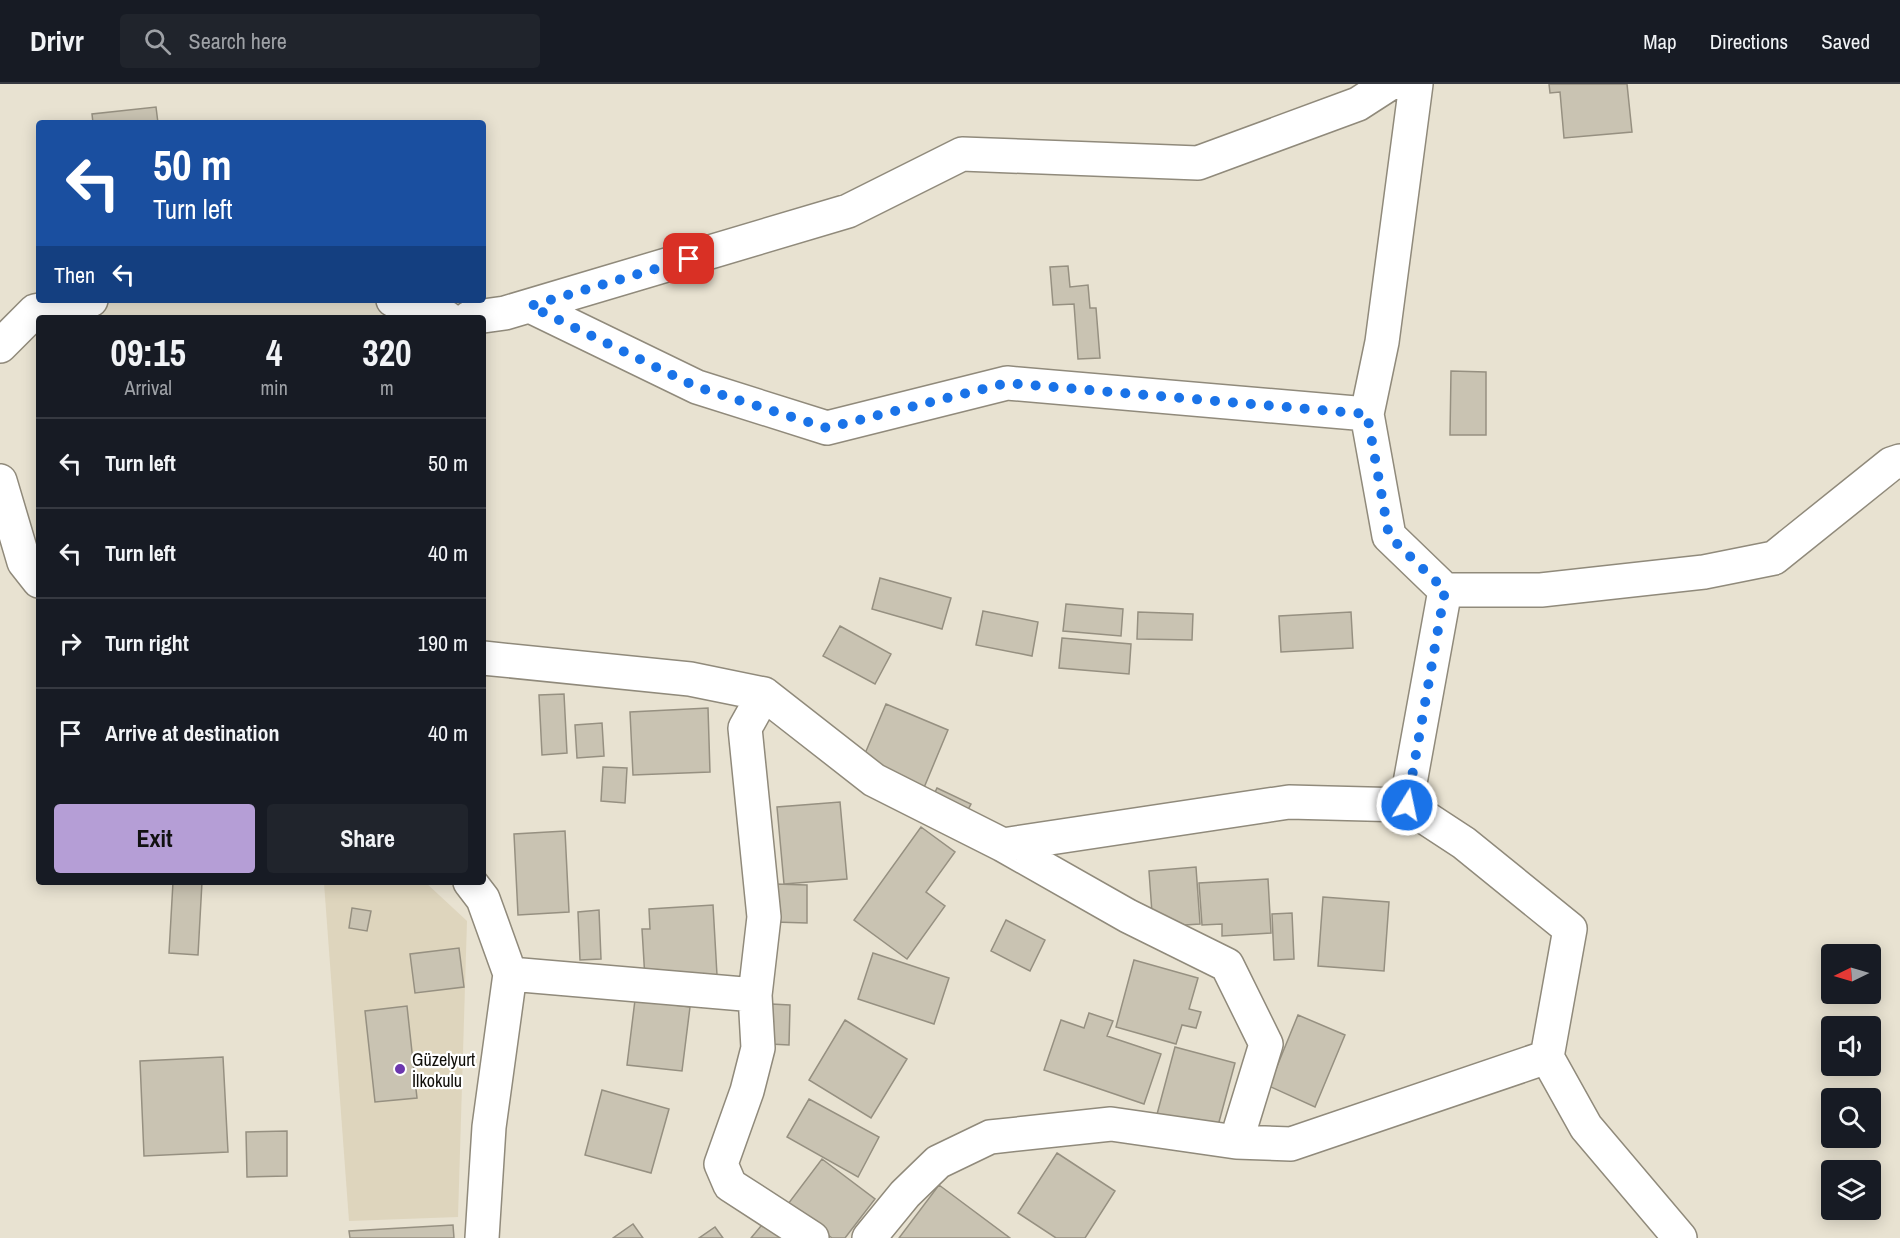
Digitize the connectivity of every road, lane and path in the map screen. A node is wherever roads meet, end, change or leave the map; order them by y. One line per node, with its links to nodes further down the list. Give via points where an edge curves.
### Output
1 (1389, 84): 5 (street, via 1358,104 1198,163 962,154 848,211)
2 (1416, 84): 9 (street, via 1382,342)
3 (76, 303): 8 (street, via 35,311)
4 (402, 303): 6 (street)
5 (530, 306): 7 (street); 9 (street, via 697,387 827,428 1007,383)
6 (438, 315)
7 (486, 316)
8 (0, 346)
9 (1367, 414): 13 (street, via 1389,536)
10 (1900, 461): 13 (street, via 1891,464 1774,558 1704,572 1540,590)
11 (0, 481): 12 (street)
12 (21, 567)
13 (1445, 590): 16 (street)
14 (486, 658): 15 (street, via 690,679)
15 (764, 694): 17 (street, via 874,780); 20 (street, via 745,728 764,917)
16 (1407, 805): 17 (street, via 1289,802); 21 (street, via 1464,843 1570,929)
17 (1003, 845): 22 (street, via 1128,916 1227,965 1266,1044)
18 (472, 885): 19 (street, via 483,899)
19 (510, 974): 20 (street); 23 (street, via 489,1127)
20 (755, 995): 24 (street, via 758,1048 721,1164 730,1185)
21 (1547, 1057): 22 (street, via 1291,1144); 26 (street, via 1587,1127)
22 (1236, 1142): 25 (street, via 1112,1124 990,1137 938,1162)
23 (482, 1238)
24 (812, 1238)
25 (869, 1238)
26 (1680, 1238)

